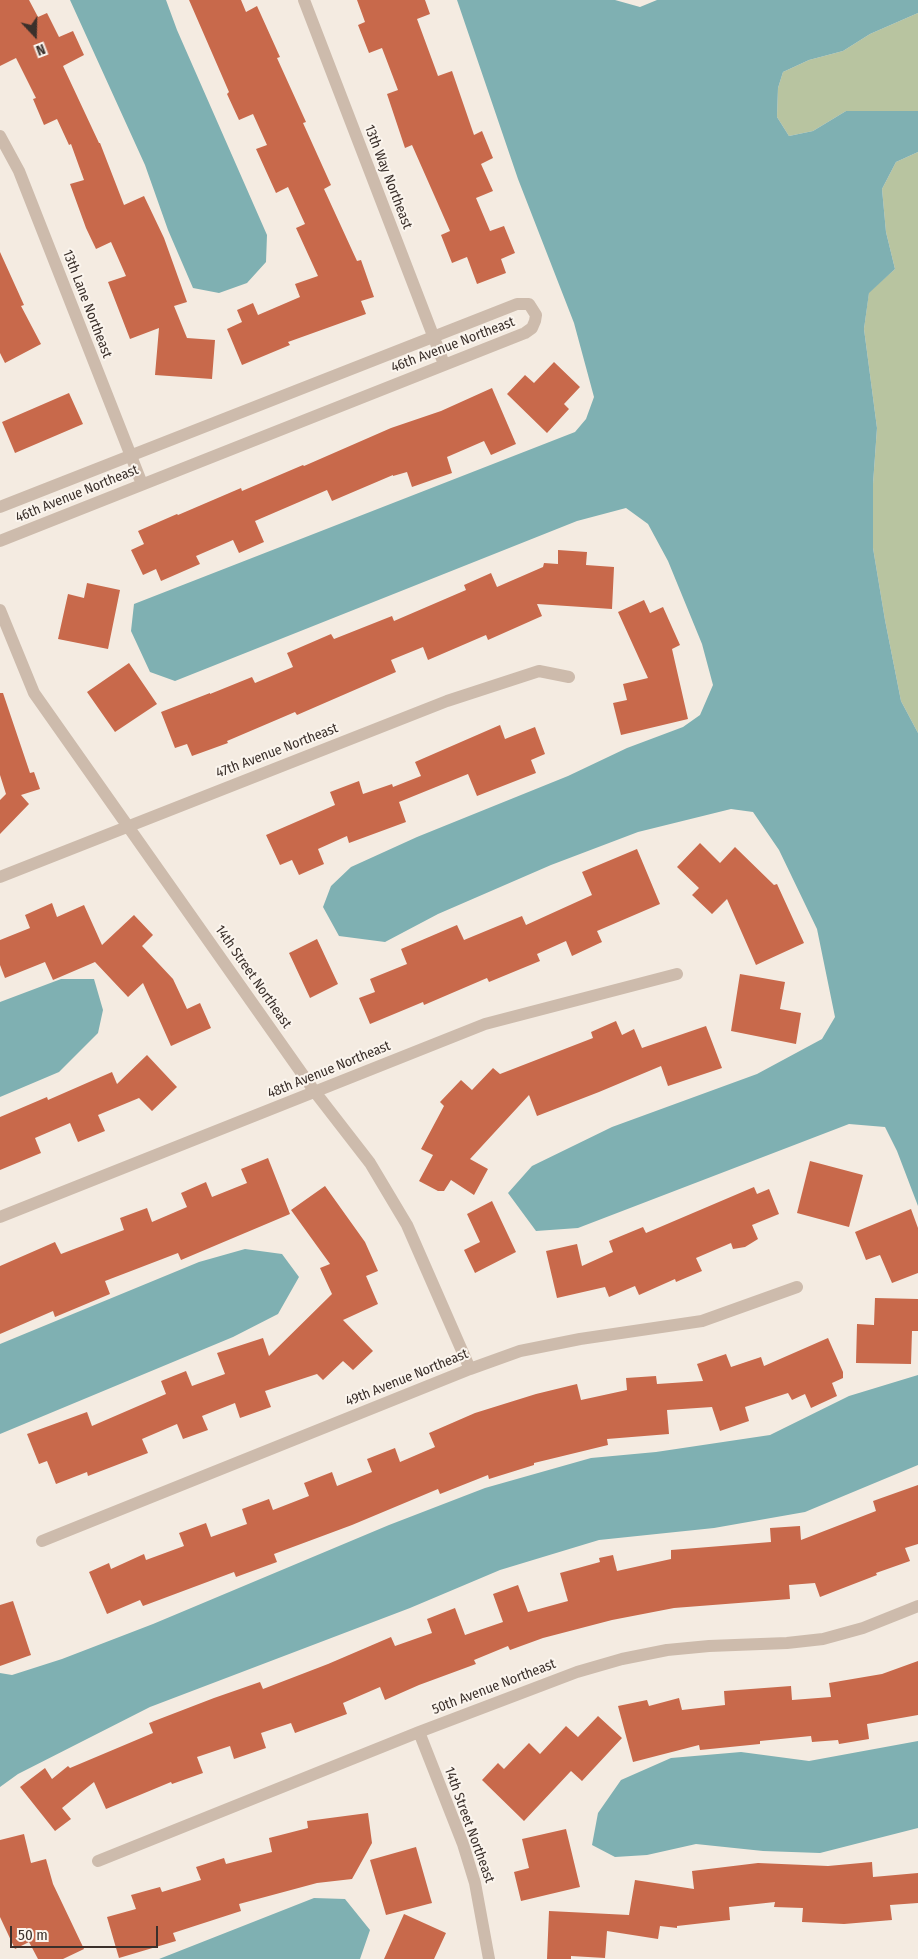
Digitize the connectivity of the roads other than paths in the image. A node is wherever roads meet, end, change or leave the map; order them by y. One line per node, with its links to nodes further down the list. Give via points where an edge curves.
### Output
1 (304, 0): 3 (street, 13th Way Northeast)
2 (0, 136): 5 (street, 13th Lane Northeast, via 19,170)
3 (433, 336): 4 (street, 13th Way Northeast); 4 (street, 46th Avenue Northeast, via 517,304 529,304 533,308 536,321 525,333); 5 (street, 46th Avenue Northeast)
4 (444, 364): 6 (street, 46th Avenue Northeast)
5 (130, 455): 6 (street, 13th Lane Northeast); 7 (street, 46th Avenue Northeast)
6 (142, 484): 8 (street, 46th Avenue Northeast)
7 (0, 507)
8 (0, 542)
9 (0, 610): 11 (street, 14th Street Northeast, via 34,693)
10 (570, 677): 11 (street, 47th Avenue Northeast, via 539,671 448,701)
11 (128, 825): 12 (street, 47th Avenue Northeast); 14 (street, 14th Street Northeast)
12 (0, 877)
13 (677, 974): 14 (street, 48th Avenue Northeast, via 485,1024)
14 (315, 1092): 15 (street, 48th Avenue Northeast); 17 (street, 14th Street Northeast, via 370,1163 407,1225)
15 (0, 1217)
16 (797, 1288): 17 (street, 49th Avenue Northeast, via 702,1320 520,1351)
17 (470, 1368): 18 (street, 49th Avenue Northeast)
18 (42, 1541)
19 (918, 1606): 20 (street, 50th Avenue Northeast, via 863,1628 823,1638 667,1650 622,1659 577,1672)
20 (419, 1732): 21 (street, 50th Avenue Northeast); 22 (street, 14th Street Northeast, via 463,1844 475,1883)
21 (98, 1861)
22 (489, 1959)

